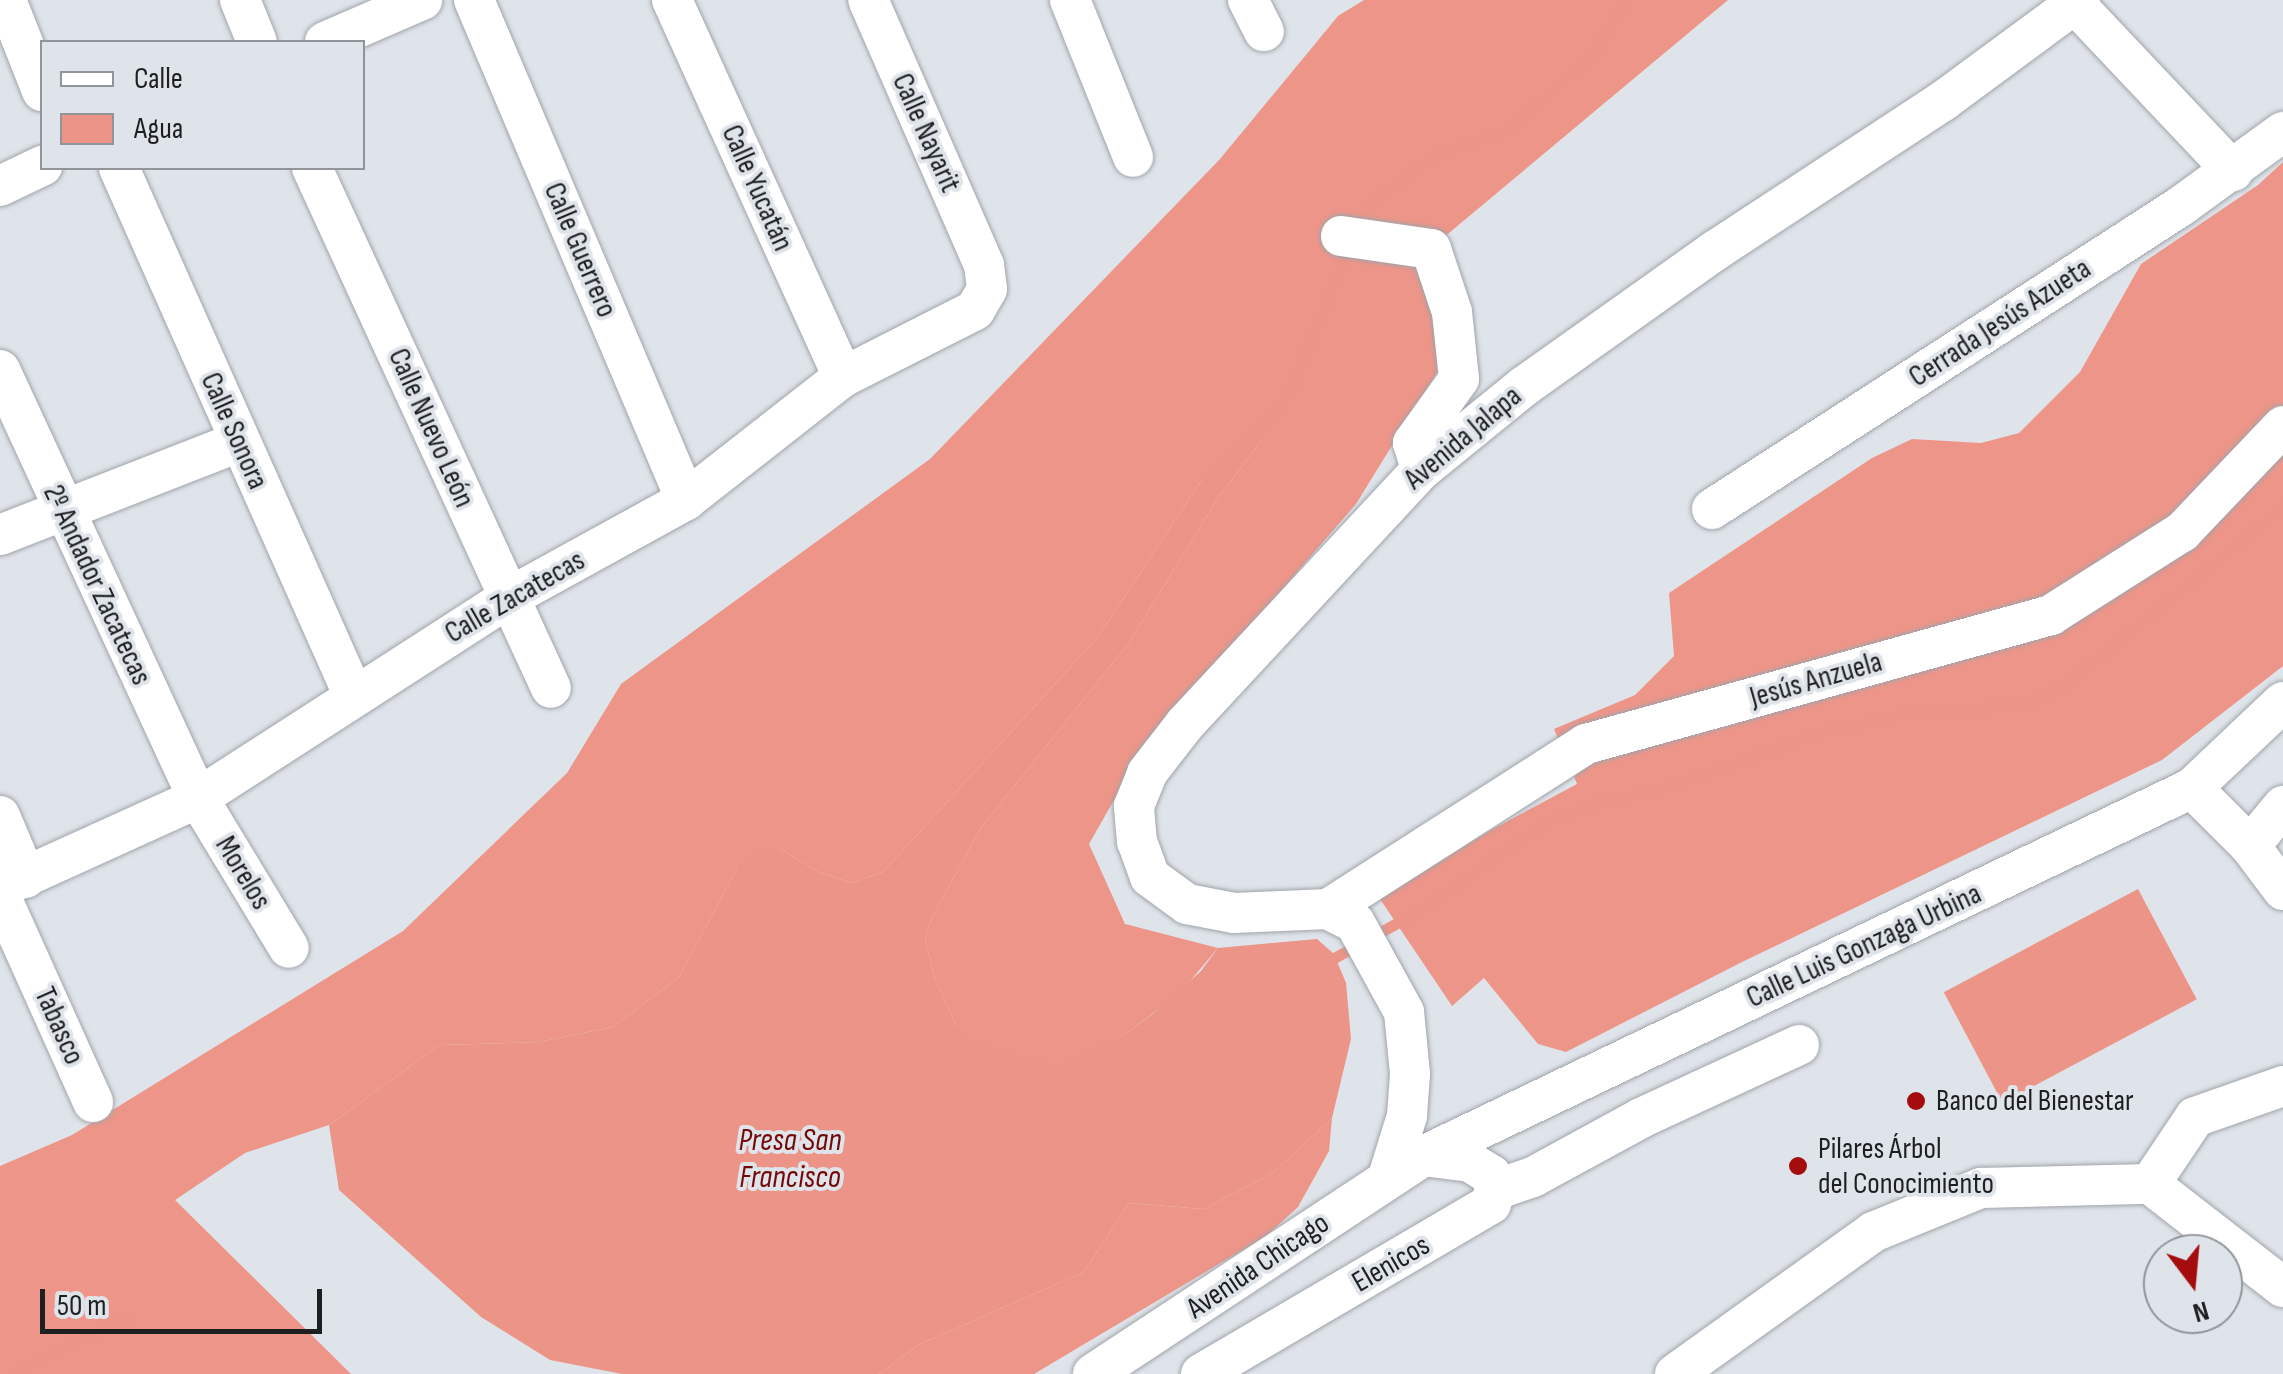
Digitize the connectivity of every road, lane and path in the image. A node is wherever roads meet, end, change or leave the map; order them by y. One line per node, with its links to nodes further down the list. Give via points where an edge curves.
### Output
1 (6, 0): 11 (street)
2 (240, 0): 9 (street)
3 (422, 0): 10 (street)
4 (474, 0): 26 (street, Calle Guerrero)
5 (672, 0): 22 (street, Calle Yucatán)
6 (868, 0): 20 (street, Calle Nayarit)
7 (1070, 0): 13 (street)
8 (2078, 2): 17 (street); 25 (street, Avenida Jalapa, via 1539,376)
9 (256, 40)
10 (330, 40)
11 (40, 85)
12 (2283, 132): 17 (street, Cerrada Jesús Azueta)
13 (1132, 157)
14 (40, 167): 18 (street)
15 (119, 170): 24 (street, Calle Sonora)
16 (313, 170): 30 (street, Calle Nuevo León)
17 (2233, 171): 27 (street, Cerrada Jesús Azueta)
18 (0, 186)
19 (1341, 236): 25 (street, via 1431,248 1452,312 1459,380 1413,443)
20 (984, 265): 22 (street, Calle Zacatecas, via 988,289 975,310)
21 (0, 370): 28 (street, 2º Andador Zacatecas)
22 (842, 377): 26 (street, Calle Zacatecas)
23 (2283, 426): 41 (street, Jesús Anzuela, via 2182,532 2051,615 1586,744)
24 (238, 442): 28 (street); 32 (street, Calle Sonora)
25 (1422, 470): 41 (street, Avenida Jalapa, via 1184,724 1146,773 1134,806 1150,877 1188,904)
26 (686, 500): 30 (street, Calle Zacatecas)
27 (1712, 509)
28 (62, 512): 29 (street); 35 (street, 2º Andador Zacatecas)
29 (0, 534)
30 (508, 598): 31 (street, Calle Nuevo León); 32 (street, Calle Zacatecas)
31 (551, 688)
32 (353, 694): 35 (street, Calle Zacatecas)
33 (2283, 702): 34 (street, Calle Luis Gonzaga Urbina)
34 (2192, 788): 38 (street); 46 (street, Calle Luis Gonzaga Urbina)
35 (198, 798): 39 (street, Calle Zacatecas); 42 (street, Morelos)
36 (2283, 806): 38 (street)
37 (0, 816): 39 (street, Tabasco)
38 (2250, 846): 40 (street)
39 (9, 887): 45 (street, Tabasco)
40 (2283, 890)
41 (1342, 916): 46 (street, via 1404,1012 1410,1074)
42 (289, 948)
43 (1798, 1045): 48 (street, via 1533,1177)
44 (2283, 1086): 47 (street, via 2195,1117)
45 (93, 1102)
46 (1406, 1165): 48 (street, via 1470,1162 1491,1175); 50 (street, Avenida Chicago)
47 (2150, 1184): 49 (street); 52 (street, via 1981,1188 1872,1232)
48 (1494, 1190): 51 (street, Elenicos, via 1478,1216)
49 (2283, 1287)
50 (1093, 1374)
51 (1201, 1374)
52 (1675, 1374)

